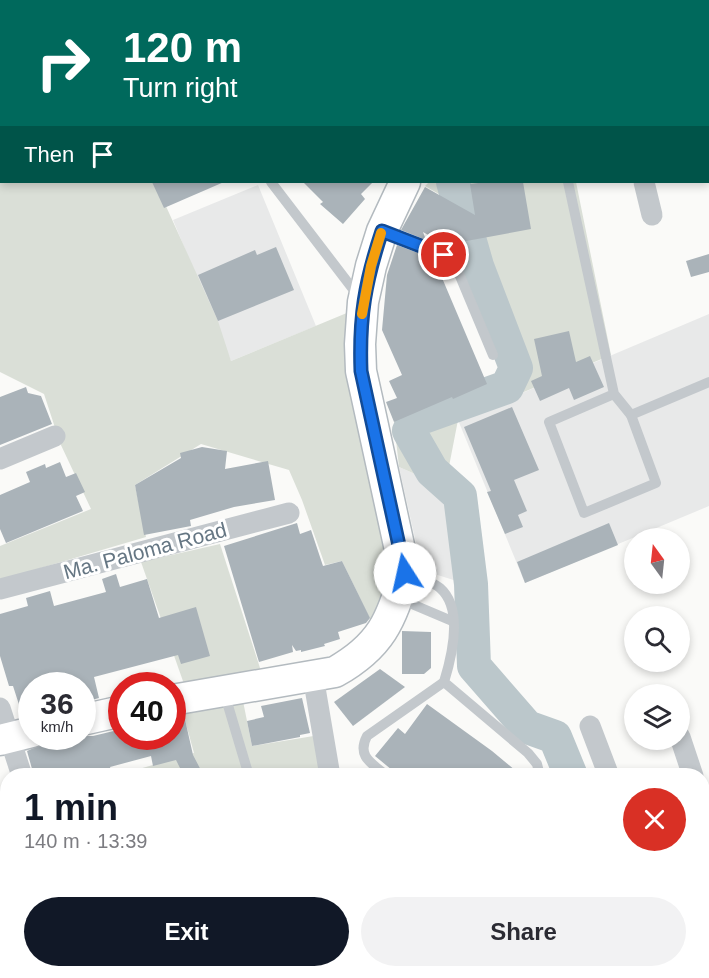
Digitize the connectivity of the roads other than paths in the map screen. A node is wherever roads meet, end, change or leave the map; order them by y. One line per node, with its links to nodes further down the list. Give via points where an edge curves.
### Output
1 (273, 183): 7 (lane)
2 (405, 183): 6 (street)
3 (568, 183): 10 (lane)
4 (644, 183): 5 (street)
5 (652, 215)
6 (382, 231): 7 (street); 8 (lane, via 444,255 454,264)
7 (363, 302): 15 (street, via 361,371)
8 (493, 355)
9 (709, 382): 11 (lane)
10 (614, 394): 11 (lane); 11 (lane, via 549,422 584,513 656,483)
11 (631, 415)
12 (55, 436): 13 (street)
13 (0, 459)
14 (289, 513): 16 (street, Ma. Paloma Road)
15 (401, 586): 17 (lane); 17 (lane, via 439,586 452,606); 18 (street, via 386,628 360,655 335,672)
16 (0, 589)
17 (452, 621): 19 (lane, via 454,649)
18 (313, 676): 20 (street); 28 (street)
19 (444, 682): 29 (lane, via 367,736 364,754); 30 (lane, via 528,753)
20 (224, 690): 21 (street); 27 (lane)
21 (186, 697)
22 (0, 708): 24 (street)
23 (590, 726): 31 (street)
24 (14, 736): 26 (street)
25 (684, 750): 32 (street)
26 (20, 768)
27 (247, 768)
28 (329, 768)
29 (377, 768)
30 (538, 768)
31 (606, 768)
32 (690, 768)

